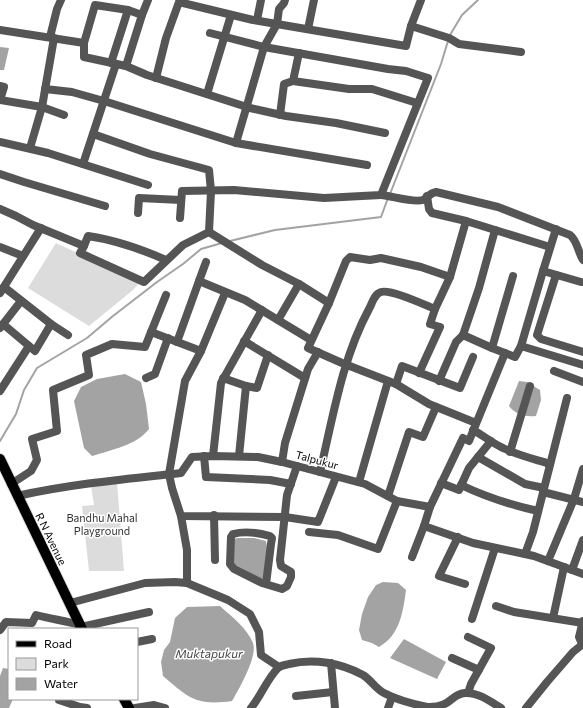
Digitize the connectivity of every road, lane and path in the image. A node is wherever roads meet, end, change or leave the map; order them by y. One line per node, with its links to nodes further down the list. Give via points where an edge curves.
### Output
1 (61, 0): 18 (street)
2 (148, 0): 9 (street)
3 (260, 0): 11 (street)
4 (285, 0): 12 (street, via 279,10)
5 (314, 0): 14 (street)
6 (421, 0): 13 (street)
7 (179, 1): 10 (street); 25 (street)
8 (128, 10): 9 (street); 19 (street, via 95,5); 23 (street)
9 (142, 15): 24 (street)
10 (231, 15): 11 (street); 17 (street)
11 (257, 20): 12 (street)
12 (277, 24): 14 (street); 20 (street)
13 (411, 26): 14 (street, via 406,46); 21 (street, via 449,38 459,44)
14 (308, 29)
15 (0, 30): 18 (street)
16 (210, 33): 17 (street)
17 (225, 36): 20 (street); 29 (street)
18 (52, 38): 19 (street); 28 (street)
19 (84, 43): 23 (street, via 84,57)
20 (264, 47): 22 (street); 34 (street)
21 (521, 52)
22 (299, 53): 26 (street); 32 (street, via 406,71 428,78)
23 (113, 64): 24 (street); 31 (street)
24 (126, 66): 25 (street)
25 (156, 78): 29 (street)
26 (293, 81): 32 (street, via 349,89 372,89); 36 (street, via 284,84)
27 (2, 86): 30 (street)
28 (45, 89): 31 (street, via 72,92); 33 (street)
29 (207, 94): 34 (street)
30 (0, 100): 33 (street)
31 (104, 101): 38 (street); 40 (street)
32 (417, 103): 47 (street)
33 (42, 107): 35 (street); 41 (street)
34 (247, 107): 36 (street); 40 (street)
35 (64, 115)
36 (280, 115): 37 (street)
37 (385, 133)
38 (92, 134): 42 (street); 46 (street, via 150,154 209,170)
39 (0, 142): 41 (street)
40 (236, 143): 43 (street)
41 (30, 148): 42 (street)
42 (83, 164): 45 (street)
43 (367, 165)
44 (0, 174): 50 (street)
45 (148, 185)
46 (211, 191): 47 (street, via 234,190 324,198); 49 (street, via 182,191); 58 (street)
47 (389, 196): 48 (street, via 417,200)
48 (427, 196): 54 (street, via 432,213); 56 (street, via 436,192 448,194 498,207)
49 (181, 200): 52 (street, via 139,198); 53 (street)
50 (105, 206)
51 (0, 209): 55 (street)
52 (138, 213)
53 (180, 218)
54 (466, 221): 57 (street); 69 (street)
55 (41, 228): 59 (street); 62 (street)
56 (556, 229): 61 (street); 64 (street, via 574,238)
57 (495, 230): 61 (street); 85 (street)
58 (209, 232): 63 (street, via 183,245); 72 (street, via 262,265)
59 (84, 246): 63 (street, via 88,236 100,238 140,248); 63 (street, via 80,253 144,282)
60 (0, 247): 62 (street)
61 (550, 247): 66 (street)
62 (23, 256): 73 (street)
63 (166, 260)
64 (583, 260)
65 (206, 262): 70 (street)
66 (543, 271): 67 (street); 91 (street)
67 (556, 275): 71 (street); 95 (street, via 537,335 541,339)
68 (513, 276): 92 (street)
69 (450, 277): 77 (street, via 421,266 381,258 370,260 350,257 346,261); 79 (street)
70 (199, 281): 74 (street); 89 (street)
71 (580, 282)
72 (299, 284): 77 (street); 80 (street)
73 (2, 290): 76 (street)
74 (225, 293): 78 (street); 93 (street)
75 (166, 295): 83 (street)
76 (21, 301): 81 (street); 82 (street)
77 (330, 303): 87 (street)
78 (262, 310): 80 (street); 88 (street)
79 (436, 310): 99 (street, via 400,295 385,292 377,294); 102 (street, via 430,324 440,327)
80 (278, 320): 87 (street)
81 (50, 324): 84 (street); 90 (street, via 35,351)
82 (1, 326): 90 (street)
83 (151, 332): 86 (street); 131 (street, via 145,347 112,344 86,355 89,375 53,390 57,431 32,439 37,460 31,471)
84 (68, 335)
85 (463, 335): 92 (street); 106 (street, via 456,342)
86 (168, 338): 89 (street); 103 (street, via 155,374)
87 (311, 340): 94 (street, via 308,348)
88 (244, 341): 97 (street); 104 (street)
89 (177, 342): 93 (street)
90 (29, 346): 111 (street)
91 (521, 346): 96 (street, via 515,357); 100 (street)
92 (492, 348): 96 (street)
93 (200, 352): 127 (street, via 185,381)
94 (318, 352): 99 (street); 105 (street)
95 (583, 352)
96 (505, 353): 114 (street)
97 (268, 356): 105 (street); 109 (street, via 257,388)
98 (473, 357): 106 (street, via 460,388)
99 (345, 364): 107 (street); 126 (street)
100 (583, 365)
101 (554, 371): 108 (street)
102 (419, 373): 106 (street); 107 (street, via 402,366)
103 (146, 378)
104 (223, 378): 109 (street); 118 (street)
105 (305, 378): 122 (street, via 285,443)
106 (439, 381)
107 (392, 382): 113 (street); 129 (street)
108 (583, 382)
109 (246, 386): 119 (street)
110 (530, 386): 116 (street)
111 (0, 391)
112 (567, 398): 123 (street)
113 (436, 407): 114 (street); 136 (street, via 423,437 409,432)
114 (475, 427): 115 (street); 130 (street, via 469,440 463,438)
115 (491, 441): 116 (street); 120 (street)
116 (510, 452): 123 (street)
117 (204, 456): 118 (street, Talpukur); 127 (street, Talpukur, via 192,457 181,473); 132 (street, via 206,477 270,480)
118 (213, 456): 119 (street, Talpukur)
119 (239, 456): 122 (street, Talpukur)
120 (478, 457): 133 (street); 134 (street, via 525,484)
121 (0, 459): 131 (main road, R N Avenue)
122 (282, 462): 124 (street, Talpukur)
123 (550, 464): 134 (street)
124 (297, 466): 126 (street, Talpukur); 132 (street)
125 (583, 469): 137 (street)
126 (320, 472): 128 (street, Talpukur)
127 (169, 474): 135 (street, Talpukur, via 76,485); 143 (street)
128 (336, 477): 129 (street, Talpukur); 144 (street, via 318,522)
129 (359, 482): 136 (street, Talpukur)
130 (441, 483): 133 (street, via 459,490); 140 (street)
131 (11, 484): 135 (main road, R N Avenue)
132 (291, 484): 144 (street)
133 (461, 485): 141 (street, via 482,495)
134 (543, 490): 137 (street); 141 (street)
135 (17, 496): 160 (main road, R N Avenue)
136 (388, 496): 138 (street, Talpukur)
137 (574, 498): 139 (street); 153 (street)
138 (397, 501): 140 (street, Talpukur); 146 (street, via 378,549 338,534)
139 (583, 502)
140 (430, 507): 145 (street)
141 (538, 511): 150 (street)
142 (214, 515): 143 (street); 144 (street); 152 (street)
143 (181, 516): 157 (street, via 187,550)
144 (285, 517): 158 (street, via 280,563 290,570 291,576 285,588)
145 (424, 526): 147 (street); 151 (street)
146 (309, 532)
147 (458, 538): 149 (street); 159 (street, via 439,576)
148 (583, 540): 155 (street)
149 (495, 548): 150 (street); 163 (street)
150 (525, 554): 153 (street)
151 (412, 557)
152 (215, 560)
153 (548, 561): 154 (street)
154 (564, 567): 155 (street); 164 (street)
155 (572, 570): 156 (street)
156 (583, 574)
157 (187, 583): 160 (street, via 145,583); 174 (street, via 228,600 250,614 259,632 261,654)
158 (266, 584): 158 (street, via 272,538 247,533 233,534 231,567)
159 (465, 584)
160 (70, 603): 166 (main road, R N Avenue)
161 (496, 606): 164 (street, via 514,612)
162 (149, 612): 166 (street)
163 (472, 618)
164 (552, 618): 165 (street)
165 (583, 622): 171 (street, via 579,637)
166 (81, 627): 167 (street, via 65,621 36,616 32,623 6,622)
167 (0, 631)
168 (468, 637): 175 (street, via 491,648)
169 (152, 639): 170 (street)
170 (138, 642)
171 (583, 644): 190 (street)
172 (452, 658): 175 (street)
173 (331, 663): 174 (street, via 294,663); 176 (street); 179 (street, via 347,667 364,676)
174 (279, 667): 186 (street)
175 (479, 670): 177 (street)
176 (333, 692): 178 (street); 187 (street)
177 (468, 693): 182 (street, via 457,696); 189 (street, via 480,696)
178 (296, 696)
179 (392, 696): 181 (street); 188 (street)
180 (59, 700): 183 (street)
181 (412, 705): 182 (street)
182 (452, 705)
183 (87, 708)
184 (135, 708): 185 (street)
185 (165, 708)
186 (251, 708)
187 (335, 708)
188 (388, 708)
189 (502, 708)
190 (526, 708)

